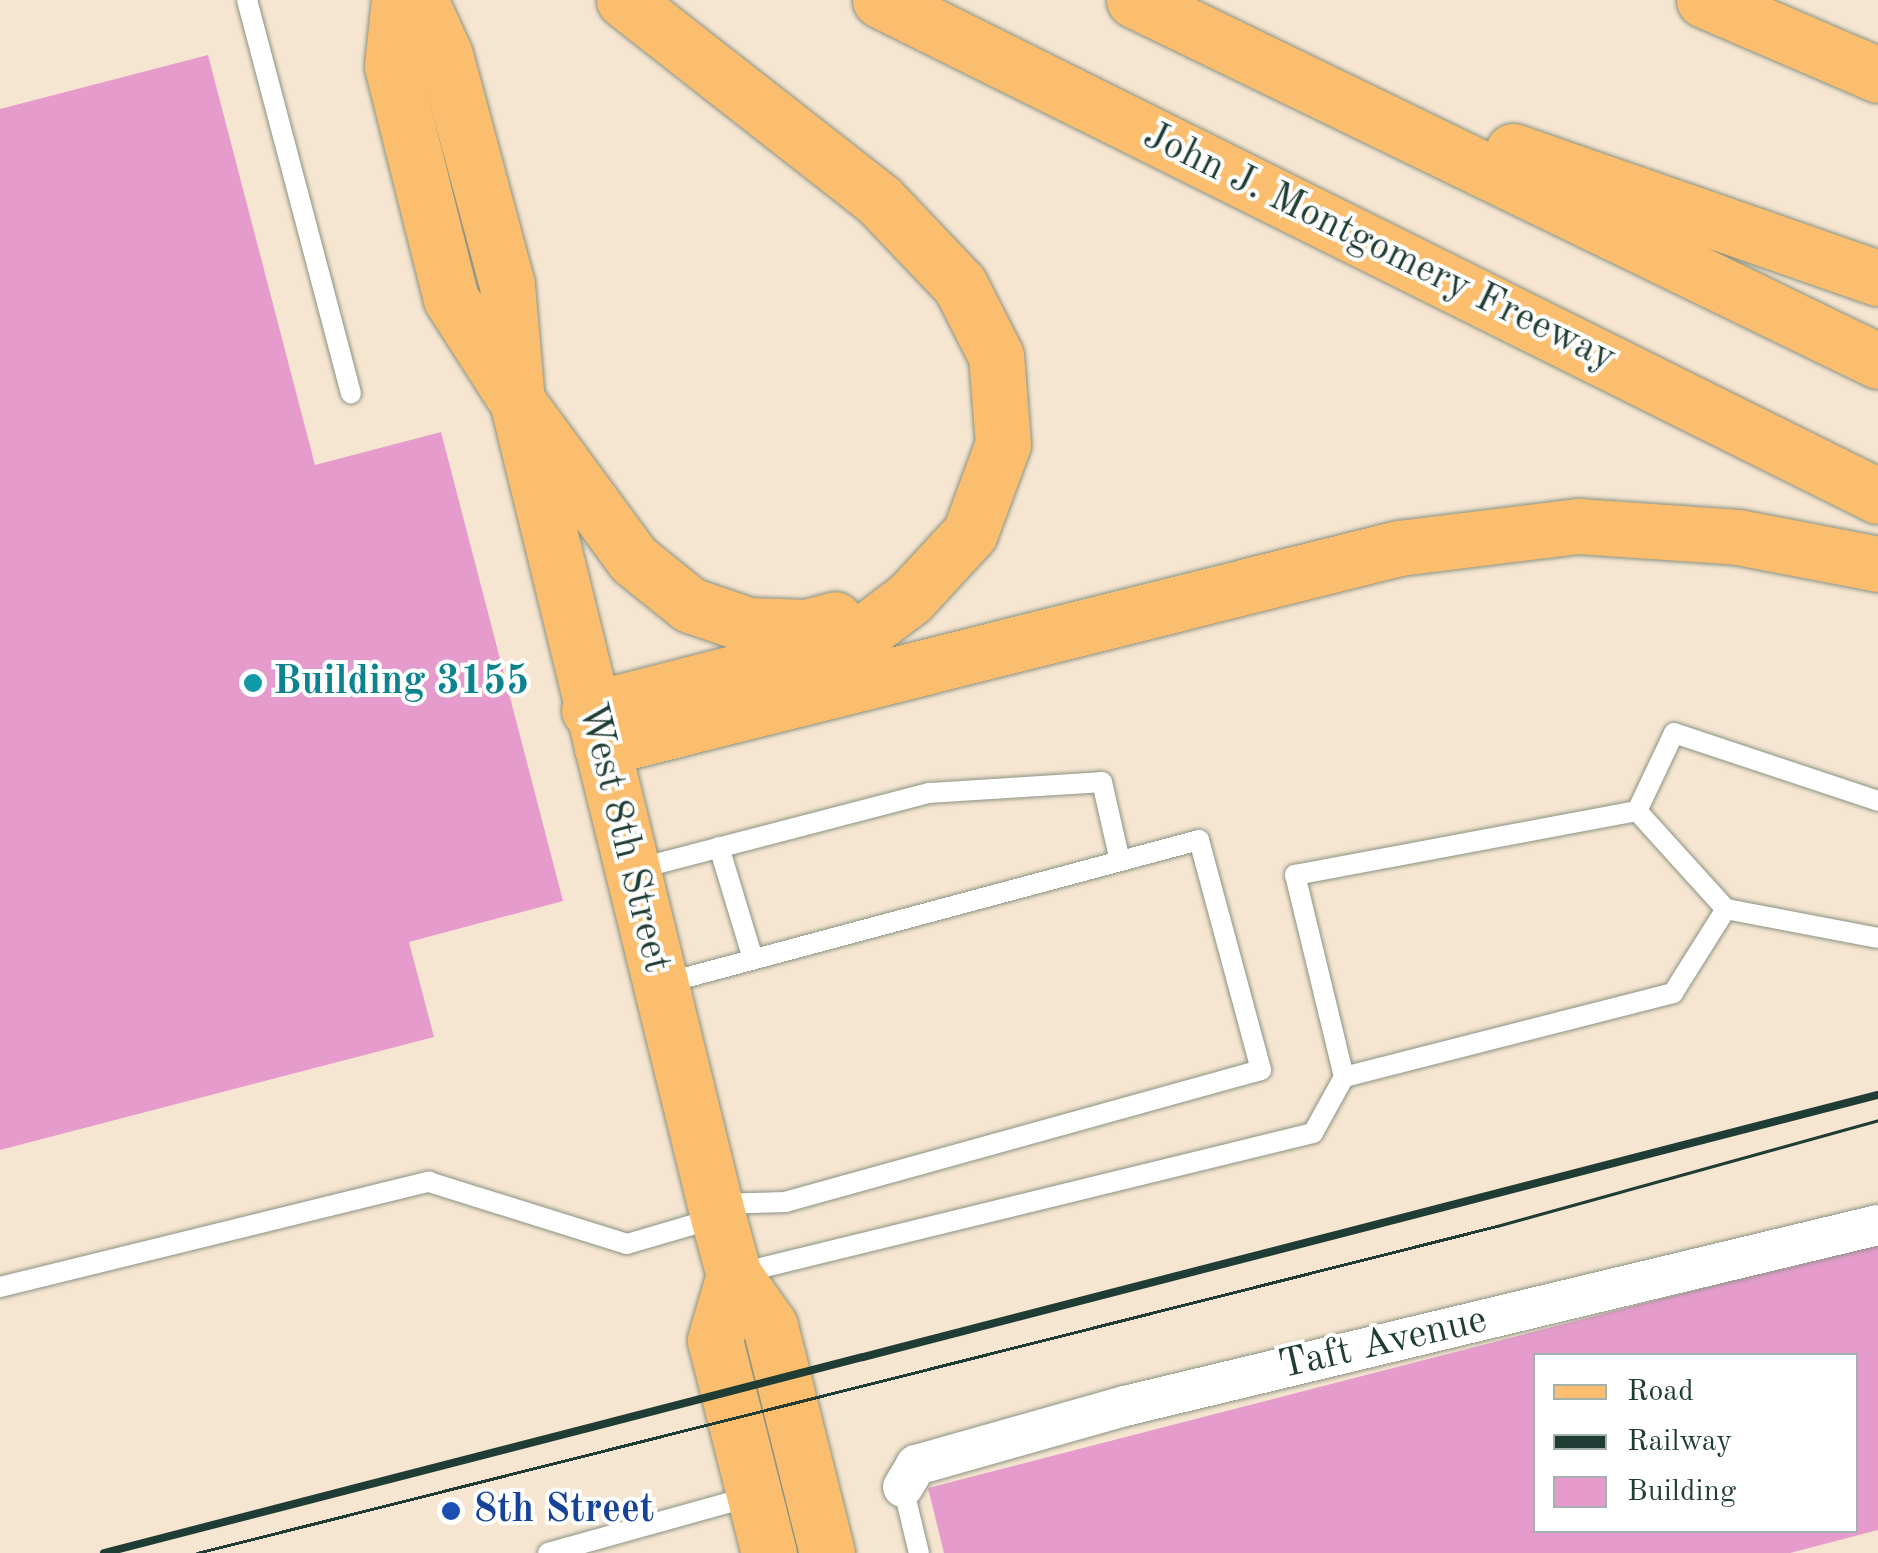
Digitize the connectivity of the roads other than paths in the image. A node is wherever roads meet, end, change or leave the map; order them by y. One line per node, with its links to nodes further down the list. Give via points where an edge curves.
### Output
1 (249, 0): 12 (lane)
2 (399, 0): 13 (main road, West 8th Street, via 392,66 451,299)
3 (420, 0): 13 (main road, West 8th Street, via 445,54 507,285)
4 (624, 0): 16 (main road, via 879,200 960,284 996,356 1003,444 970,533)
5 (880, 0): 14 (main road, John J. Montgomery Freeway)
6 (1134, 0): 8 (main road)
7 (1704, 0): 9 (main road)
8 (1252, 58): 10 (main road); 11 (main road)
9 (1878, 75)
10 (1878, 278)
11 (1878, 361)
12 (351, 394)
13 (517, 401): 16 (main road, via 634,560 690,605 748,625 806,627); 17 (main road, West 8th Street)
14 (1878, 496)
15 (1878, 564): 17 (main road, via 1738,537 1578,526 1398,548)
16 (910, 598): 17 (main road, via 870,629 819,651)
17 (596, 729): 22 (main road, West 8th Street)
18 (1878, 800): 19 (lane, via 1674,733)
19 (1638, 811): 23 (lane); 27 (lane, via 1296,875)
20 (720, 848): 21 (lane, via 929,793 1102,782); 22 (lane); 25 (lane)
21 (1120, 861): 25 (lane); 28 (lane, via 1199,840 1262,1070 786,1202)
22 (631, 871): 26 (main road, West 8th Street)
23 (1726, 909): 24 (lane); 27 (lane, via 1674,993)
24 (1878, 938)
25 (753, 959): 26 (lane)
26 (660, 984): 28 (main road, West 8th Street)
27 (1344, 1076): 30 (lane, via 1313,1133)
28 (717, 1210): 30 (main road, West 8th Street); 31 (lane, via 627,1244 429,1182)
29 (1878, 1225): 32 (street, Taft Avenue, via 1125,1406 916,1466)
30 (734, 1274): 33 (main road, via 715,1340); 36 (main road, West 8th Street, via 770,1326)
31 (0, 1287)
32 (903, 1488): 37 (lane)
33 (754, 1496): 34 (lane); 35 (main road)
34 (548, 1553)
35 (769, 1553)
36 (827, 1553)
37 (919, 1553)

